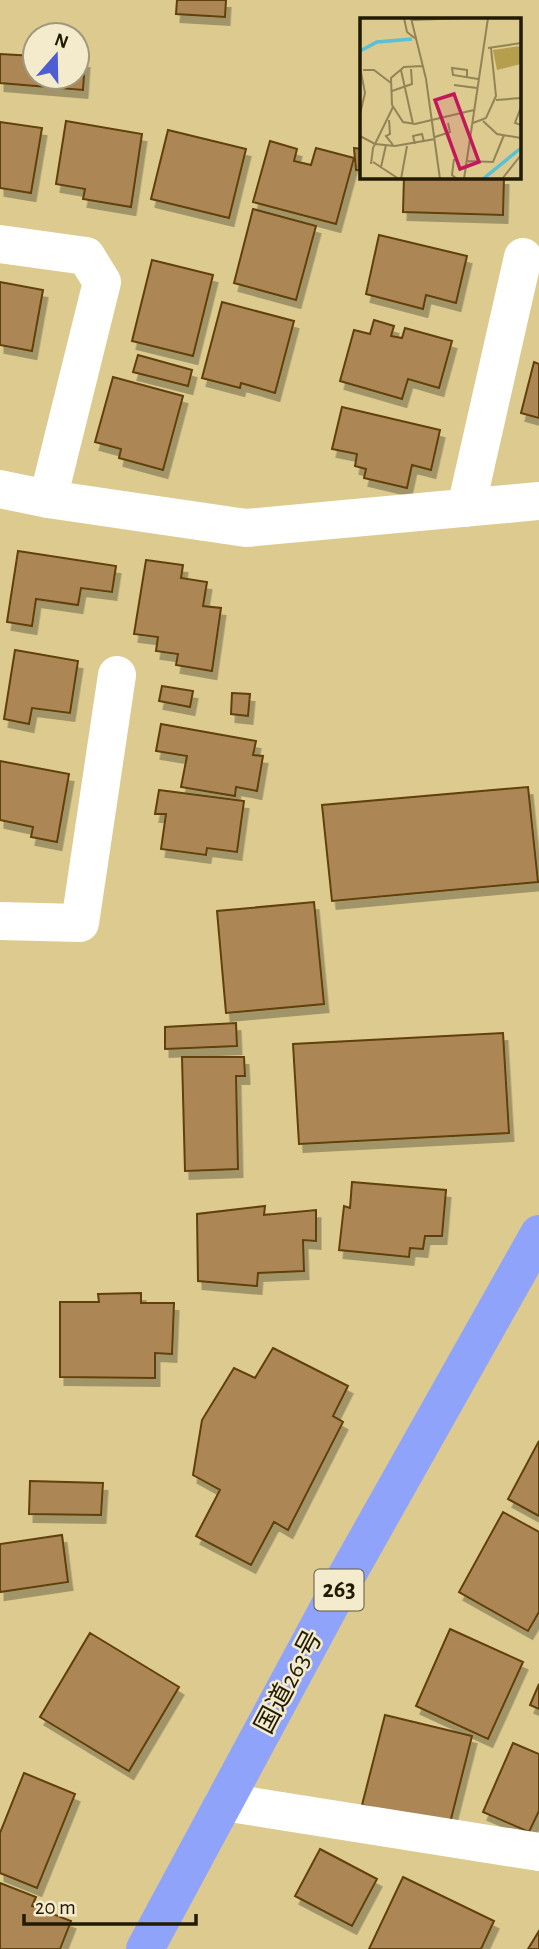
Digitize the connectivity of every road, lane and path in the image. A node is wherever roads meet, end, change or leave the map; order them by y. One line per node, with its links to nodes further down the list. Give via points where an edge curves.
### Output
1 (0, 244): 4 (street, via 86,256 102,282)
2 (523, 257): 6 (street)
3 (0, 489): 4 (street)
4 (48, 499): 6 (street, via 246,528)
5 (539, 500): 6 (street)
6 (466, 508)
7 (117, 675): 8 (street, via 80,923)
8 (0, 921)
9 (539, 1234): 10 (highway, 国道263号 / 263)
10 (224, 1802): 11 (street); 12 (highway, 国道263号 / 263)
11 (539, 1852)
12 (145, 1949)

